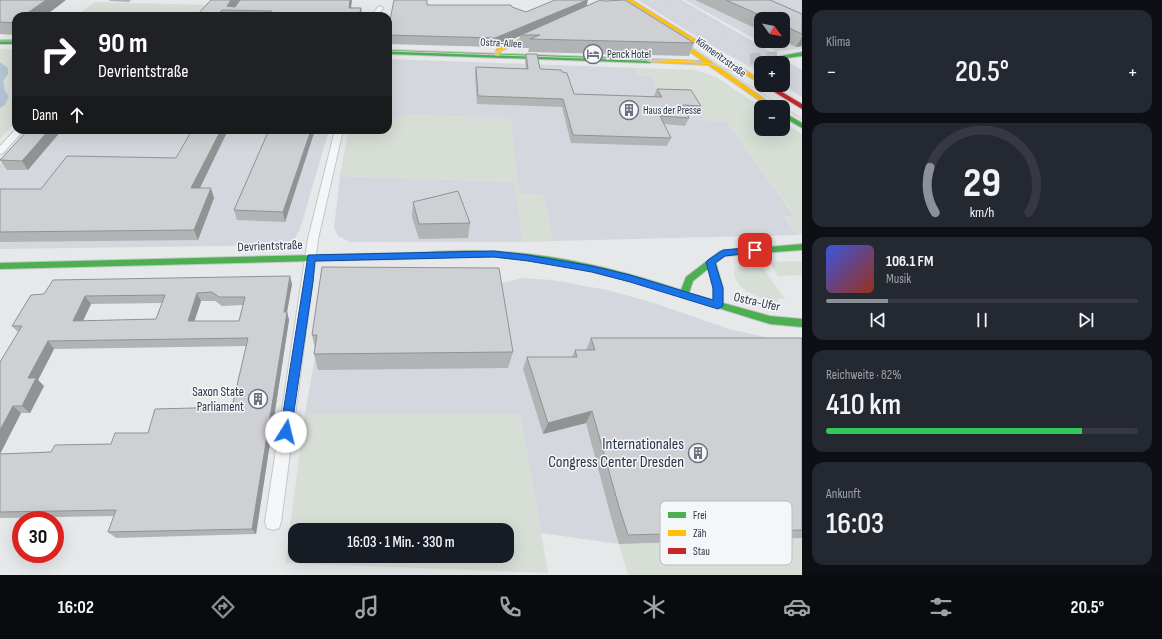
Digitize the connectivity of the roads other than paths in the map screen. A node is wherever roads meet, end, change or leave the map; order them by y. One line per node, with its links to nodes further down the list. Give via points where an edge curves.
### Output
1 (624, 2): 11 (main road, Könneritzstraße); 12 (main road, Könneritzstraße)
2 (380, 8): 3 (street)
3 (377, 12)
4 (551, 28): 9 (main road, via 499,50)
5 (0, 42): 6 (main road)
6 (12, 42)
7 (392, 52): 9 (main road, Ostra-Allee)
8 (802, 54): 10 (main road)
9 (497, 55): 12 (main road, Ostra-Allee)
10 (787, 56)
11 (734, 61): 12 (main road, Ostra-Allee); 13 (main road, Könneritzstraße)
12 (708, 63): 15 (main road, Könneritzstraße)
13 (754, 77)
14 (777, 92): 16 (main road)
15 (762, 100)
16 (802, 107)
17 (790, 118): 18 (main road)
18 (802, 126)
19 (16, 134): 21 (street)
20 (338, 134): 23 (street, via 314,234)
21 (0, 151)
22 (802, 246): 24 (main road, via 730,252 716,257)
23 (311, 258): 25 (main road, Devrientstraße); 26 (main road, Devrientstraße, via 494,254 592,269 656,285); 29 (street)
24 (711, 262): 26 (main road, via 689,279); 27 (main road, via 718,288)
25 (0, 266)
26 (684, 295): 27 (main road, Ostra-Ufer)
27 (718, 306): 28 (main road, Ostra-Ufer, via 770,320)
28 (802, 324)
29 (273, 522)

